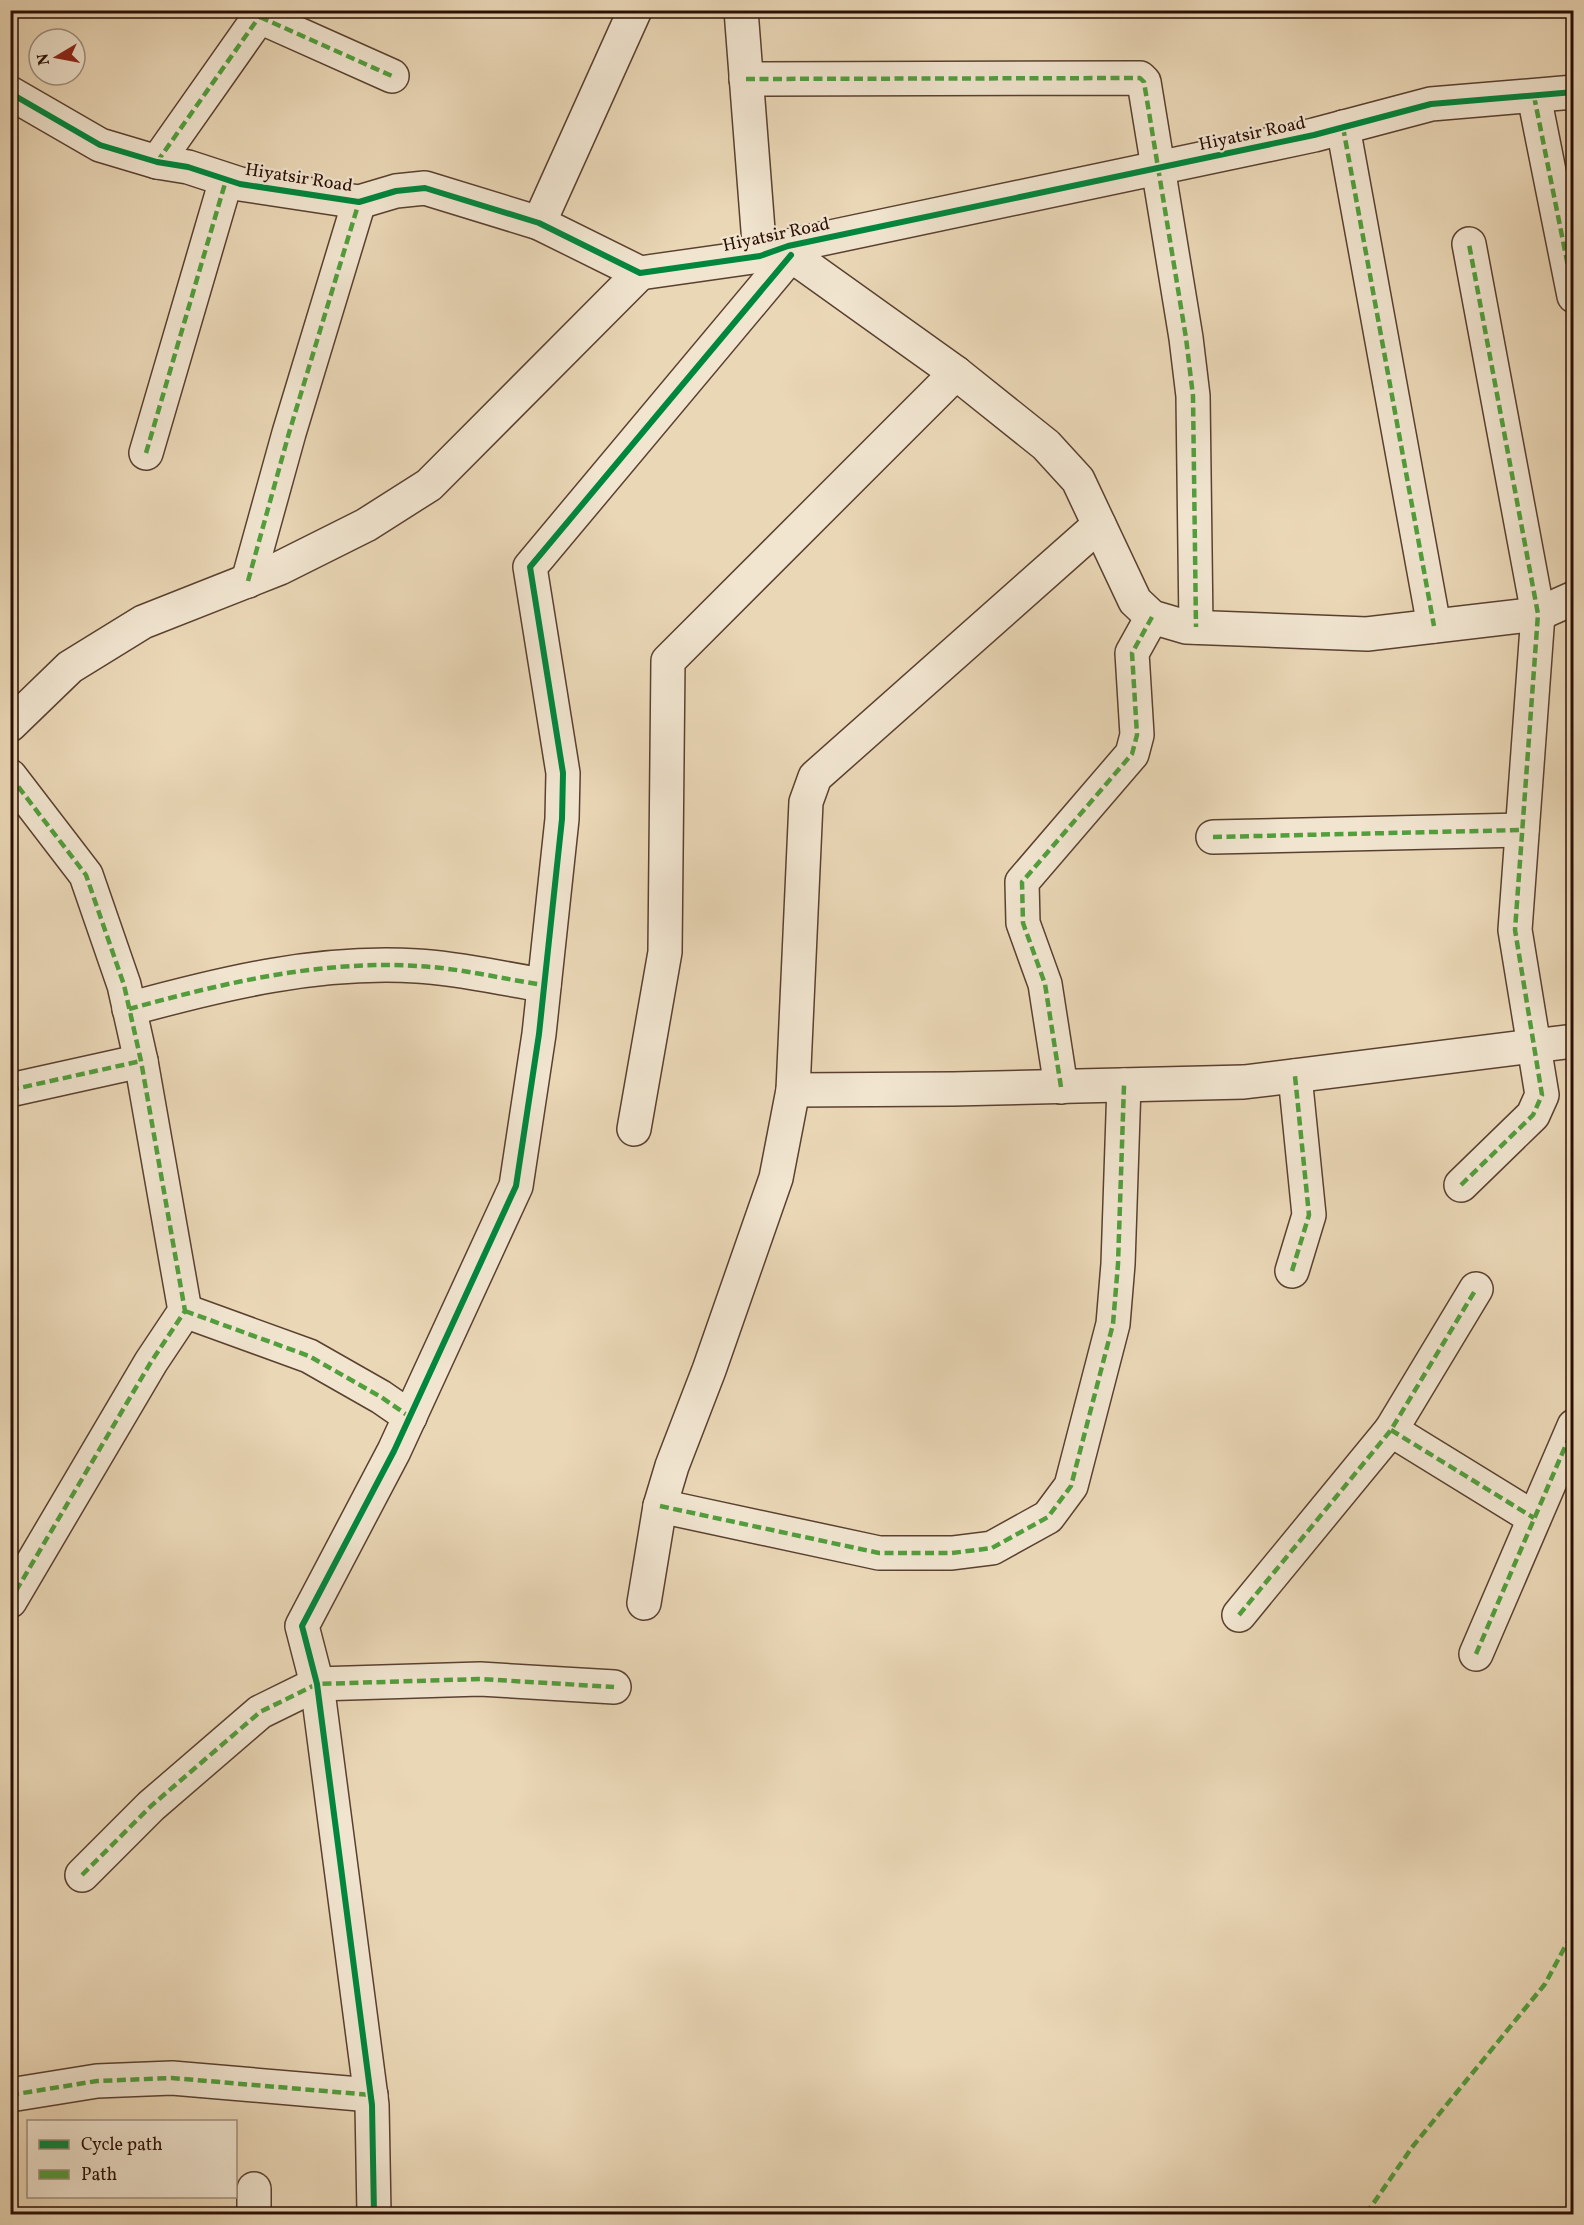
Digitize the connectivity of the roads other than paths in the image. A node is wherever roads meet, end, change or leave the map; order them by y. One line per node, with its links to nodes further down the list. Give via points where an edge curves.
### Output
1 (635, 10): 14 (street)
2 (741, 10): 5 (street)
3 (262, 14): 4 (street); 10 (street)
4 (392, 76)
5 (746, 79): 11 (street, via 1140,78 1144,82); 16 (street)
6 (1574, 92): 8 (street, Hiyatsir Road)
7 (10, 93): 10 (street, Hiyatsir Road, via 100,145)
8 (1534, 96): 9 (street, Hiyatsir Road, via 1431,104); 18 (street)
9 (1343, 127): 11 (street, Hiyatsir Road); 26 (street)
10 (158, 162): 12 (street, Hiyatsir Road)
11 (1159, 168): 16 (street, Hiyatsir Road); 27 (street, via 1192,396)
12 (226, 180): 13 (street, Hiyatsir Road); 20 (street)
13 (359, 202): 14 (street, Hiyatsir Road, via 396,191 425,188); 22 (street)
14 (540, 223): 17 (street, Hiyatsir Road)
15 (1469, 244): 24 (street)
16 (780, 252): 17 (street, Hiyatsir Road); 19 (street); 32 (street, via 530,567 563,773 562,819)
17 (640, 273): 22 (street, via 429,484 366,525)
18 (1574, 296)
19 (956, 374): 21 (street, via 1046,446 1078,480); 42 (street, via 668,661 665,952)
20 (146, 453)
21 (1099, 525): 25 (street, via 1135,601); 41 (street, via 815,777 806,802)
22 (249, 581): 28 (street, via 143,622 70,667)
23 (1574, 598): 24 (street)
24 (1538, 614): 26 (street); 30 (street)
25 (1152, 617): 27 (street); 39 (street, via 1132,653 1137,735 1132,754 1022,882 1023,923 1045,984)
26 (1434, 626): 27 (street, via 1367,634)
27 (1196, 627)
28 (10, 725)
29 (10, 776): 33 (street, via 86,874)
30 (1522, 830): 31 (street); 35 (street, via 1515,930)
31 (1213, 837)
32 (544, 985): 33 (street, via 419,966 303,970 238,981); 47 (street, via 516,1186)
33 (129, 1009): 36 (street)
34 (1574, 1041): 35 (street)
35 (1532, 1046): 37 (street); 43 (street, via 1542,1095 1533,1115)
36 (141, 1061): 40 (street); 46 (street)
37 (1295, 1076): 38 (street, via 1244,1082); 44 (street, via 1309,1215)
38 (1124, 1085): 39 (street); 50 (street, via 1113,1324 1071,1486 1048,1517 992,1548 952,1553 879,1553)
39 (1061, 1087): 41 (street)
40 (10, 1090)
41 (793, 1090): 50 (street, via 776,1178)
42 (634, 1129)
43 (1461, 1185)
44 (1292, 1271)
45 (1476, 1289): 49 (street)
46 (185, 1311): 47 (street, via 309,1356); 52 (street)
47 (410, 1417): 56 (street, via 302,1626)
48 (1574, 1426): 51 (street)
49 (1391, 1430): 51 (street); 54 (street)
50 (660, 1506): 53 (street)
51 (1534, 1518): 55 (street)
52 (10, 1601)
53 (644, 1604)
54 (1239, 1615)
55 (1476, 1654)
56 (314, 1675): 57 (street); 58 (street, via 260,1712 151,1806); 60 (street)
57 (614, 1687)
58 (82, 1875)
59 (10, 2095): 60 (street, via 97,2082 171,2078)
60 (371, 2095): 61 (street)
61 (374, 2214)

